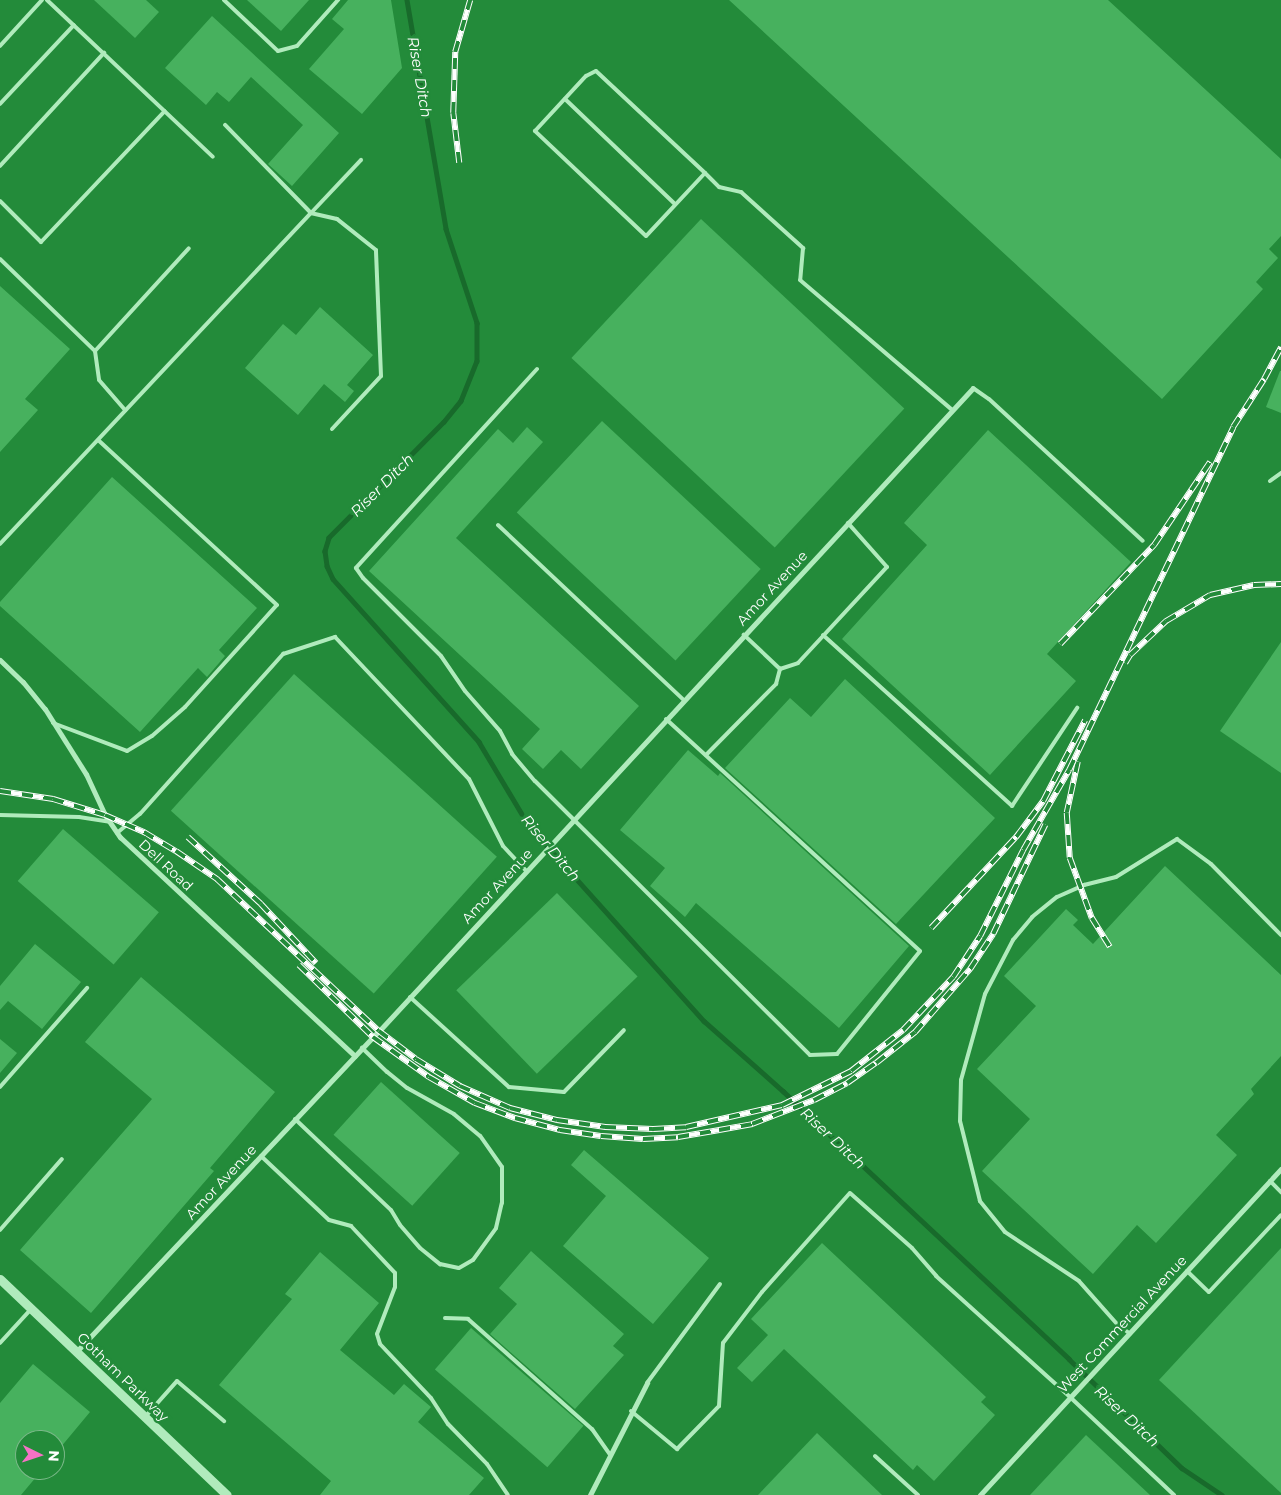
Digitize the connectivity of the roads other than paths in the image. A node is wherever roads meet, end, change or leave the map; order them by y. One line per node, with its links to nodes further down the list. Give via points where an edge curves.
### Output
1 (42, 0): 6 (lane)
2 (47, 0): 5 (lane)
3 (224, 0): 4 (lane, via 278,51 297,46)
4 (338, 0)
5 (74, 25): 7 (lane); 9 (lane)
6 (0, 46)
7 (104, 53): 10 (lane); 14 (lane)
8 (565, 99): 15 (lane, via 586,76 596,71); 17 (lane); 17 (lane, via 535,131 646,236)
9 (0, 104)
10 (165, 111): 12 (lane); 16 (lane, via 42,242)
11 (225, 125): 18 (lane)
12 (213, 156)
13 (361, 160): 18 (lane)
14 (0, 166)
15 (705, 173): 17 (lane); 25 (lane, via 719,187 741,192 803,248 800,280)
16 (0, 200)
17 (676, 204)
18 (311, 213): 24 (lane); 26 (lane, via 338,219 376,250 381,376)
19 (188, 248): 21 (lane)
20 (0, 259): 21 (lane)
21 (95, 351): 24 (lane, via 99,380)
22 (537, 369): 44 (lane, via 356,568 441,656 465,691 500,732 512,754)
23 (973, 388): 25 (street, Amor Avenue); 32 (lane, via 990,399)
24 (125, 410): 27 (lane)
25 (952, 410): 30 (street, Amor Avenue)
26 (332, 429)
27 (98, 440): 33 (lane); 41 (lane, via 277,605 185,707 152,736 127,751)
28 (1281, 473): 29 (lane)
29 (1270, 481)
30 (848, 523): 34 (street, Amor Avenue); 35 (lane, via 886,567)
31 (498, 525): 38 (lane)
32 (1142, 541)
33 (0, 544)
34 (744, 635): 37 (lane); 38 (street, Amor Avenue)
35 (824, 635): 37 (lane, via 798,663); 39 (lane, via 1012,806)
36 (0, 660): 41 (street, Dell Road, via 23,682)
37 (780, 669): 42 (lane, via 776,684)
38 (684, 700): 40 (street, Amor Avenue)
39 (1077, 708)
40 (666, 719): 42 (lane); 44 (street, Amor Avenue)
41 (53, 722): 45 (street, Dell Road, via 86,774)
42 (706, 755): 44 (lane, via 920,951 838,1054 810,1054)
43 (0, 814): 45 (lane, via 79,817)
44 (574, 819): 47 (street, Amor Avenue)
45 (110, 822): 46 (street, Dell Road)
46 (118, 833): 47 (lane, via 140,814 283,654 334,637 470,780 503,846); 53 (street, Dell Road)
47 (526, 871): 50 (street, Amor Avenue)
48 (1281, 935): 68 (lane, via 1211,864 1177,839 1116,877 1084,885 1057,897 1032,917 1013,940 985,994 961,1080 960,1121 980,1201 1005,1232 1079,1281)
49 (87, 988): 54 (lane)
50 (410, 997): 51 (lane, via 509,1087 564,1092); 52 (street, Amor Avenue)
51 (624, 1030)
52 (362, 1048): 53 (street, Amor Avenue); 55 (lane, via 408,1088 454,1114 480,1136 502,1167 502,1203 496,1228 473,1260 459,1268 440,1264 420,1248 391,1210)
53 (355, 1056): 55 (street, Amor Avenue)
54 (0, 1087)
55 (295, 1119): 56 (street, Amor Avenue)
56 (261, 1156): 70 (street, Amor Avenue); 79 (lane, via 329,1220 351,1226 394,1272 394,1287 377,1334 380,1344 487,1464)
57 (62, 1159): 62 (lane)
58 (1281, 1170): 59 (street, West Commercial Avenue)
59 (1270, 1181): 60 (lane); 63 (street, West Commercial Avenue)
60 (1281, 1192)
61 (1281, 1215): 63 (lane, via 1209,1292)
62 (0, 1230)
63 (1187, 1271): 68 (street, West Commercial Avenue)
64 (0, 1280): 66 (street, Gotham Parkway)
65 (720, 1284): 71 (lane)
66 (31, 1309): 69 (lane); 70 (street, Gotham Parkway)
67 (445, 1318): 76 (lane, via 468,1319 592,1429)
68 (1129, 1334): 72 (street, West Commercial Avenue)
69 (0, 1343)
70 (76, 1352): 74 (street, Gotham Parkway)
71 (647, 1383): 73 (street)
72 (1070, 1396): 73 (lane, via 936,1276 912,1248 850,1193 762,1292 723,1343 719,1406 677,1449); 82 (street, West Commercial Avenue); 83 (lane)
73 (631, 1411): 76 (street)
74 (145, 1417): 75 (lane, via 177,1381); 78 (street, Gotham Parkway)
75 (224, 1421)
76 (610, 1455): 80 (street)
77 (875, 1456): 81 (lane)
78 (226, 1495)
79 (508, 1495)
80 (590, 1495)
81 (918, 1495)
82 (980, 1495)
83 (1174, 1495)

